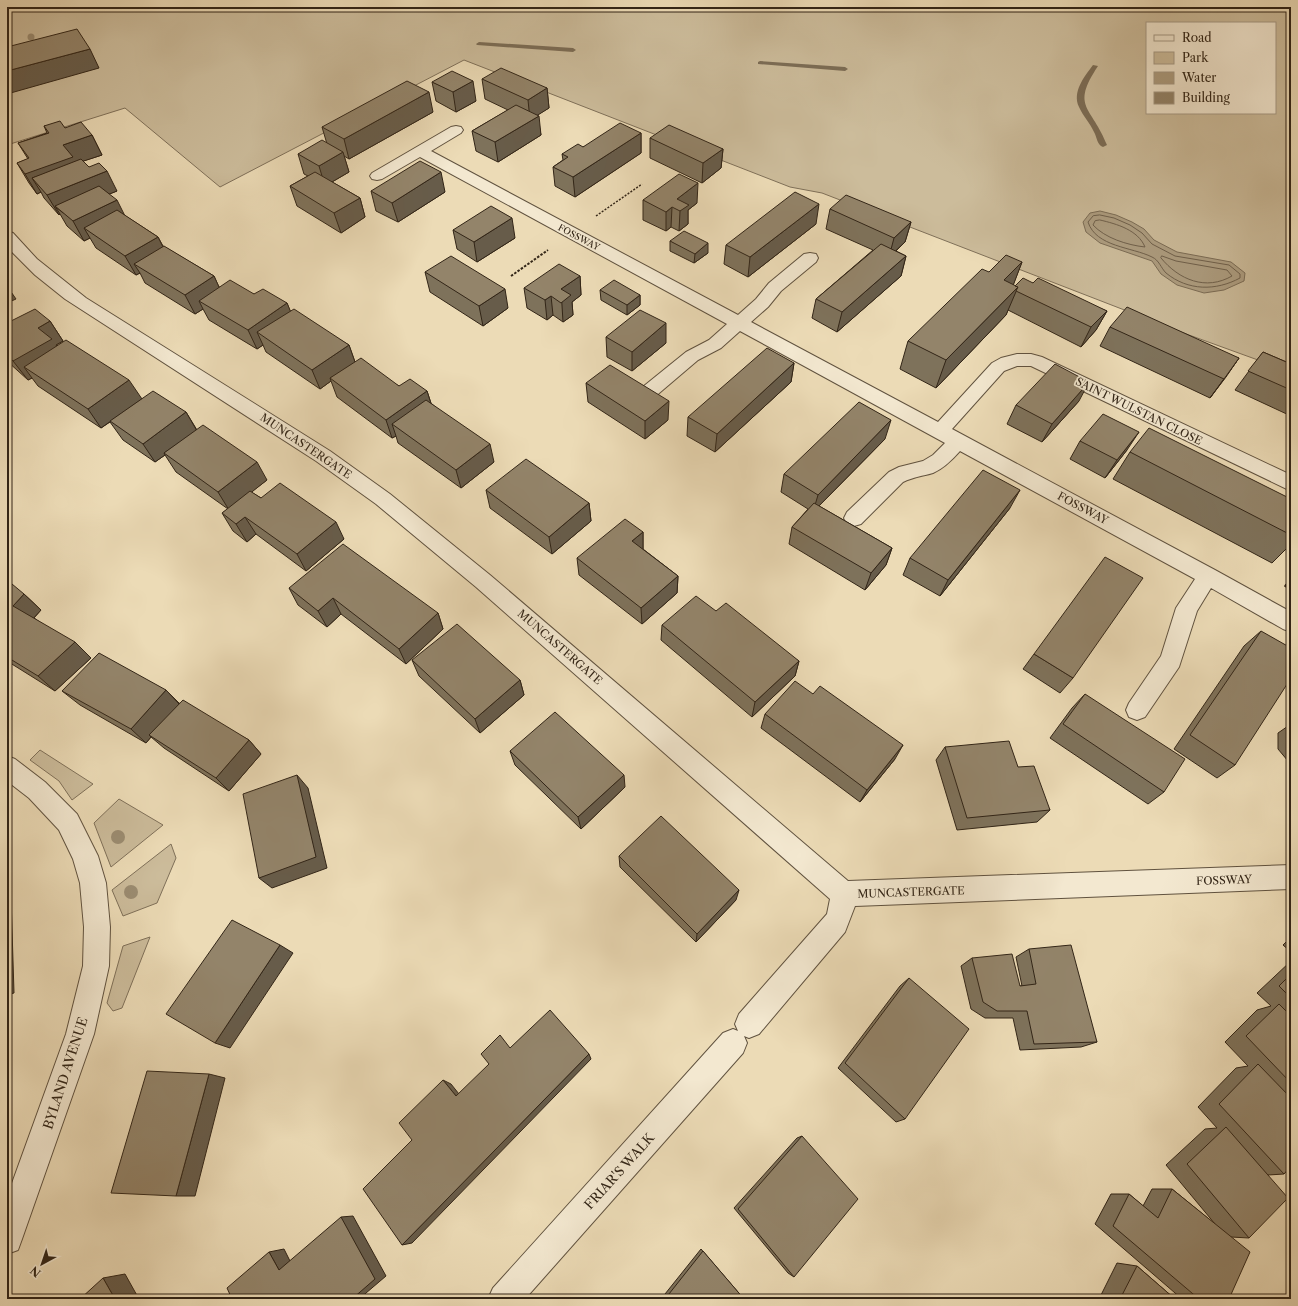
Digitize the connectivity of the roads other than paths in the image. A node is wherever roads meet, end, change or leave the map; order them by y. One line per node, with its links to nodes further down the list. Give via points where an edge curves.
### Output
1 (456, 130): 2 (street)
2 (420, 151): 3 (street); 6 (street, FOSSWAY)
3 (377, 176)
4 (8, 239): 18 (street, MUNCASTERGATE, via 58,286 80,302 324,456 383,499 483,580)
5 (810, 258): 6 (street, via 775,287 762,303)
6 (739, 323): 7 (street, via 714,344 692,356); 8 (street, FOSSWAY)
7 (645, 395)
8 (940, 431): 9 (street, FOSSWAY); 10 (street, SAINT WULSTAN CLOSE, via 998,367 1006,362 1028,359)
9 (958, 441): 11 (street, via 940,460 896,478); 12 (street, FOSSWAY)
10 (1291, 484)
11 (854, 518)
12 (1208, 576): 13 (street, FOSSWAY); 14 (street, via 1187,608 1170,660)
13 (1291, 623)
14 (1137, 710)
15 (7, 767): 19 (street, BYLAND AVENUE, via 37,790 68,822 85,856 93,883 98,926 96,966 80,1034)
16 (1291, 877): 17 (street, FOSSWAY)
17 (1157, 882): 18 (street, MUNCASTERGATE)
18 (844, 894): 20 (street, FRIAR'S WALK, via 836,923 741,1034)
19 (7, 1239)
20 (504, 1299)

